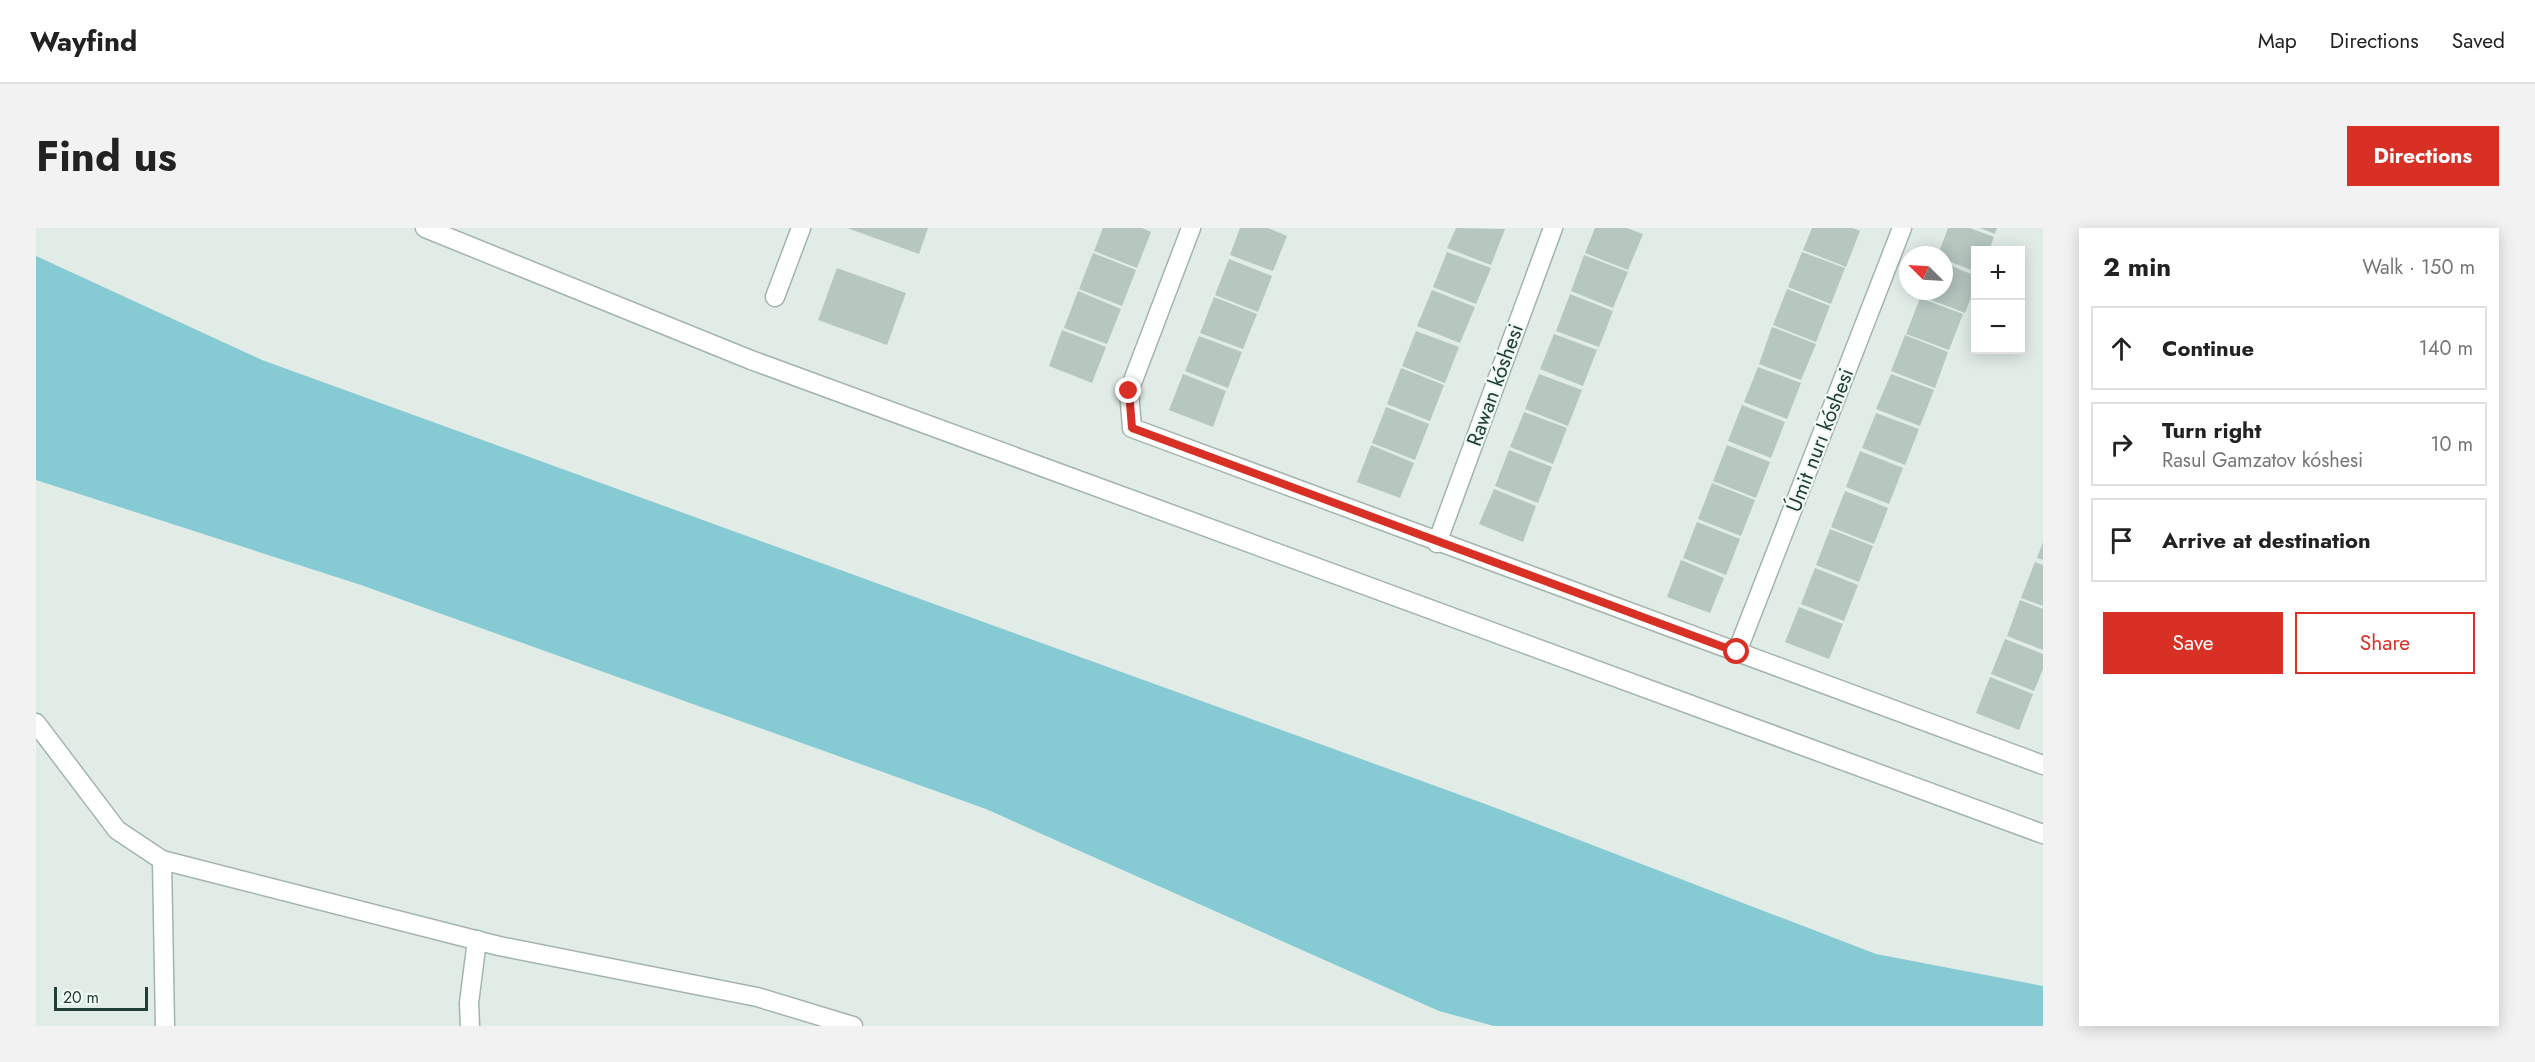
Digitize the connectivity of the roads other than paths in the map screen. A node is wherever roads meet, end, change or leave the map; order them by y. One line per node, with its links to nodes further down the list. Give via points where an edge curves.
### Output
1 (425, 228): 11 (street, via 762,364)
2 (801, 228): 6 (street)
3 (1191, 228): 7 (street, via 1129,391 1132,428)
4 (1553, 228): 7 (street, Rawan kóshesi)
5 (1902, 228): 8 (street, Úmit nurı kóshesi)
6 (775, 297)
7 (1437, 543): 8 (street)
8 (1737, 652): 10 (street)
9 (36, 723): 12 (street, via 117,830)
10 (2043, 766)
11 (2043, 834)
12 (162, 860): 13 (street); 14 (street)
13 (477, 940): 15 (street); 16 (street, via 758,997)
14 (165, 1026)
15 (470, 1026)
16 (853, 1026)

